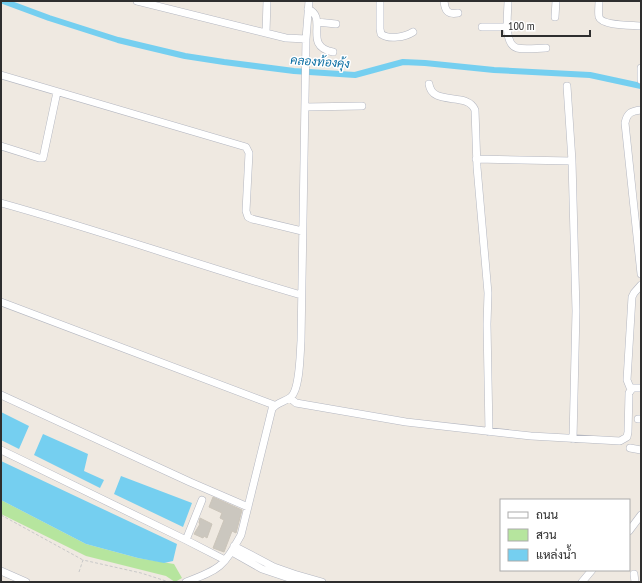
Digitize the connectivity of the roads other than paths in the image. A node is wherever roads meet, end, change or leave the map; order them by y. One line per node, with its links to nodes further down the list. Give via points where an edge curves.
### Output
1 (137, 1): 18 (street)
2 (267, 1): 18 (street)
3 (309, 1): 9 (street)
4 (380, 1): 17 (street, via 381,34 403,36)
5 (444, 1): 10 (street, via 447,12)
6 (508, 1): 16 (street)
7 (556, 1): 11 (street)
8 (600, 1): 14 (street, via 599,17 602,20)
9 (308, 9): 12 (street, via 314,11); 19 (street)
10 (458, 13)
11 (555, 17)
12 (317, 22): 13 (street); 21 (street, via 318,43 323,49)
13 (336, 24)
14 (641, 26)
15 (482, 27): 16 (street)
16 (507, 27): 20 (street, via 509,39 514,47)
17 (414, 32)
18 (266, 33): 19 (street)
19 (306, 39): 29 (street)
20 (546, 48)
21 (333, 52)
22 (641, 68): 24 (street)
23 (1, 75): 27 (street)
24 (641, 80)
25 (429, 84): 32 (street, via 436,94 465,100 474,107)
26 (567, 86): 33 (street)
27 (57, 92): 31 (street, via 43,158); 35 (street, via 246,147 249,153 246,212 248,217)
28 (362, 106): 29 (street)
29 (305, 107): 35 (street)
30 (641, 110): 36 (street, via 630,112 625,123)
31 (1, 146)
32 (476, 159): 33 (street); 45 (street, via 488,293)
33 (572, 161): 46 (street, via 576,311)
34 (1, 203): 38 (street)
35 (302, 231): 38 (street)
36 (641, 274)
37 (641, 285): 41 (street, via 632,297 627,380)
38 (301, 295): 43 (street, via 298,374 295,391)
39 (1, 302): 44 (street)
40 (641, 388): 41 (street)
41 (630, 390): 46 (street, via 628,432 625,439)
42 (1, 395): 51 (street)
43 (290, 398): 44 (street); 45 (street, via 296,403 406,422)
44 (274, 405): 51 (street)
45 (489, 432): 46 (street)
46 (573, 439)
47 (630, 448): 49 (street)
48 (1, 450): 54 (street)
49 (641, 450)
50 (202, 500): 54 (street)
51 (248, 507): 55 (street, via 241,534)
52 (641, 515): 53 (street)
53 (630, 530)
54 (186, 540): 56 (street)
55 (233, 549): 56 (street); 62 (street, via 262,569); 63 (street, via 274,567)
56 (225, 560): 61 (street, via 211,573)
57 (1, 571): 60 (street)
58 (591, 571): 64 (street)
59 (634, 574): 65 (street)
60 (26, 582)
61 (186, 582)
62 (301, 582)
63 (322, 582)
64 (582, 582)
65 (635, 582)

